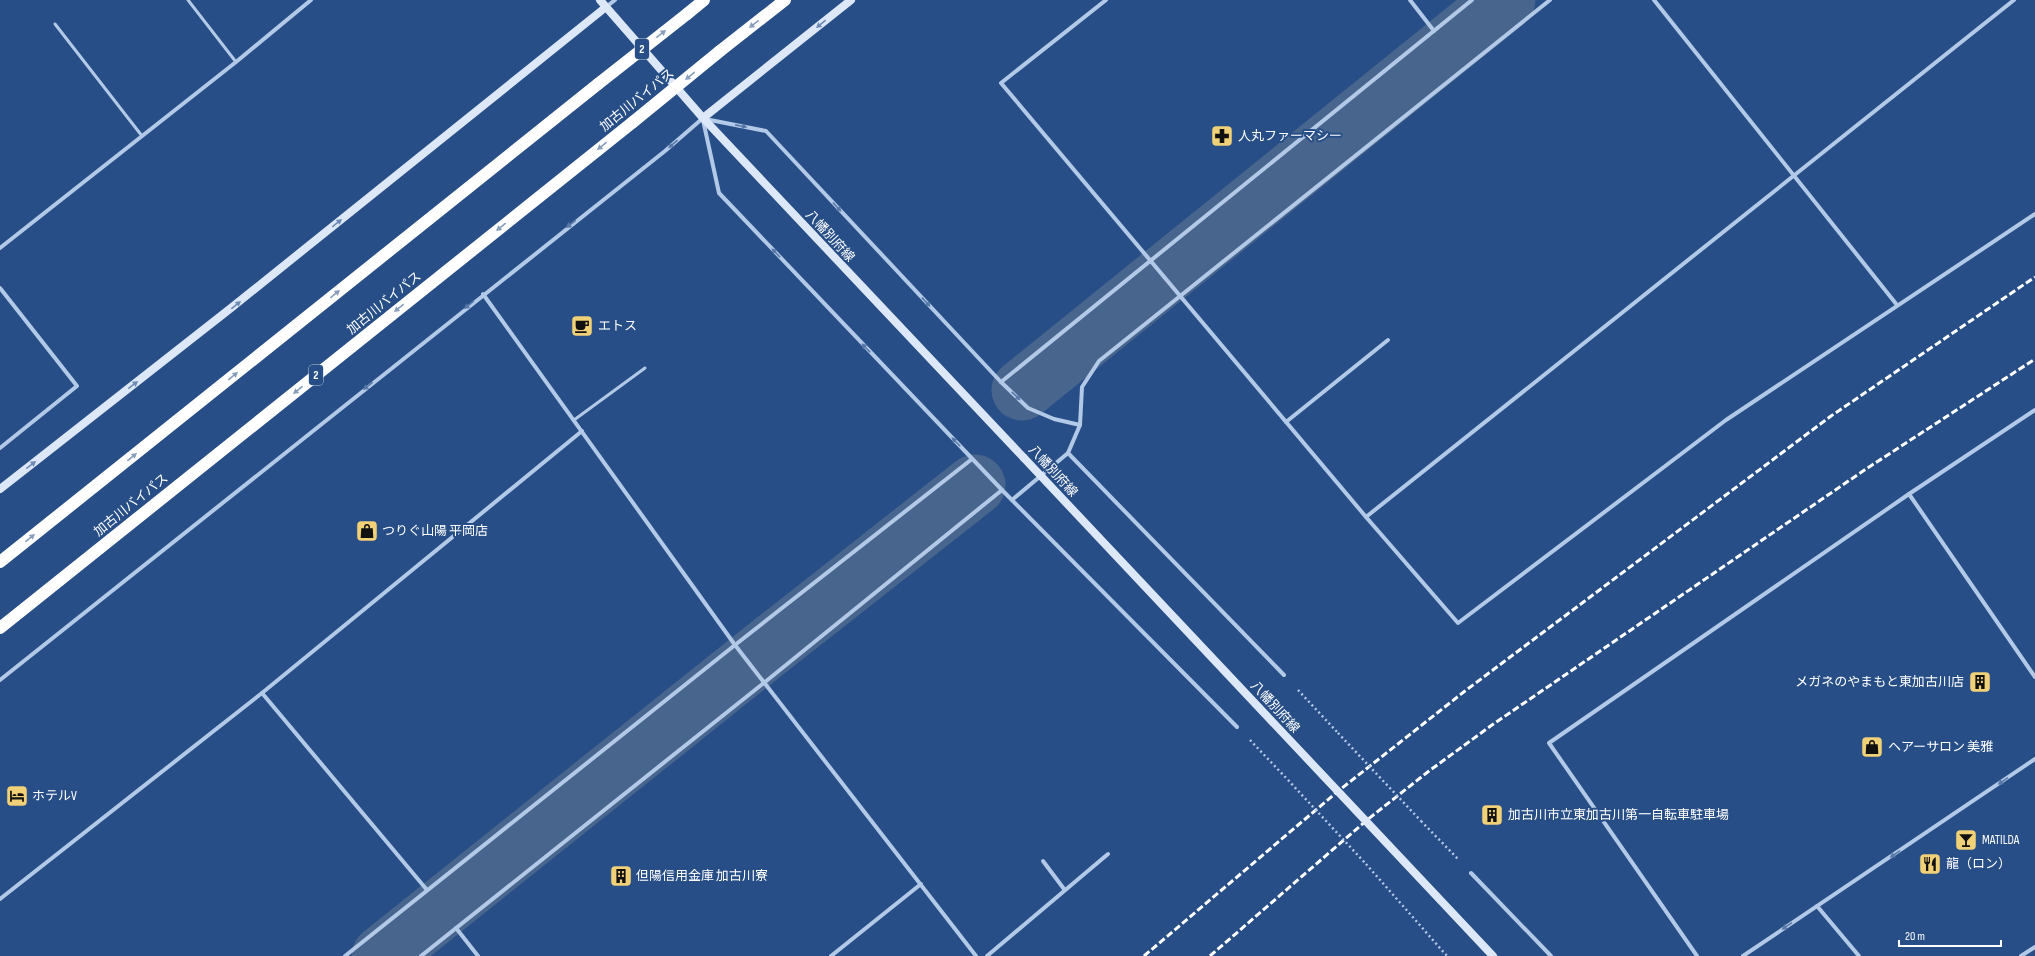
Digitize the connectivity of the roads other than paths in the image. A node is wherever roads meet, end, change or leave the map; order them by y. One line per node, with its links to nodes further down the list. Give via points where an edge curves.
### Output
1 (188, 0): 17 (lane)
2 (311, 0): 17 (street)
3 (600, 0): 14 (main road, 八幡別府線)
4 (615, 0): 14 (street)
5 (704, 0): 44 (highway, 2, one-way to 5, bridge)
6 (785, 0): 45 (highway, 加古川バイパス / 2, one-way to 45, bridge)
7 (851, 0): 18 (main road, one-way to 18)
8 (1106, 0): 23 (street, via 1001,83)
9 (1410, 0): 16 (street)
10 (1472, 0): 16 (street)
11 (1550, 0): 26 (street)
12 (1654, 0): 20 (street)
13 (2014, 0): 20 (street)
14 (606, 7): 18 (main road, 八幡別府線); 39 (main road, one-way to 14, via 231,308)
15 (56, 24): 19 (lane)
16 (1434, 31): 23 (street)
17 (236, 62): 19 (street)
18 (703, 118): 25 (street, one-way to 25, via 665,151); 30 (street, one-way to 30, via 766,131); 38 (street, one-way to 18, via 719,192); 70 (main road, 八幡別府線, bridge)
19 (142, 136): 22 (street)
20 (1794, 176): 27 (street); 43 (street)
21 (2035, 214): 27 (street)
22 (0, 248)
23 (1150, 261): 26 (street); 30 (street)
24 (0, 288): 36 (street, via 77,386)
25 (483, 294): 32 (street); 49 (street, one-way to 49)
26 (1180, 297): 33 (street); 34 (street, via 1099,361 1082,386)
27 (1897, 304): 43 (street, via 1726,420 1458,623)
28 (1388, 340): 33 (street)
29 (645, 368): 32 (lane)
30 (1001, 382): 34 (street, one-way to 34, via 1028,408 1054,419)
31 (2035, 410): 41 (street)
32 (574, 420): 35 (street)
33 (1286, 422): 43 (street)
34 (1080, 425): 37 (street)
35 (582, 431): 46 (street); 51 (street)
36 (0, 448)
37 (1068, 453): 42 (street); 47 (street)
38 (972, 459): 40 (street); 46 (street)
39 (0, 489)
40 (1002, 490): 42 (street); 50 (street)
41 (1909, 494): 48 (street); 72 (street, via 1549,743)
42 (1012, 500): 52 (street)
43 (1366, 517)
44 (0, 562)
45 (0, 628)
46 (735, 645): 50 (street); 59 (street)
47 (1284, 674)
48 (2035, 678)
49 (0, 680)
50 (765, 682): 57 (street); 62 (street)
51 (262, 693): 59 (street); 60 (street)
52 (1237, 727)
53 (2035, 759): 61 (street, one-way to 61)
54 (1108, 854): 58 (street)
55 (1043, 861): 58 (street)
56 (1471, 873): 71 (street)
57 (921, 884): 67 (street); 68 (street)
58 (1064, 889): 69 (street)
59 (427, 890): 64 (street)
60 (0, 899)
61 (1817, 906): 73 (street, one-way to 73); 74 (street)
62 (456, 928): 65 (street); 66 (street)
63 (2035, 946): 75 (street)
64 (345, 956)
65 (421, 956)
66 (478, 956)
67 (831, 956)
68 (976, 956)
69 (987, 956)
70 (1493, 956)
71 (1551, 956)
72 (1697, 956)
73 (1743, 956)
74 (1859, 956)
75 (2021, 956)

